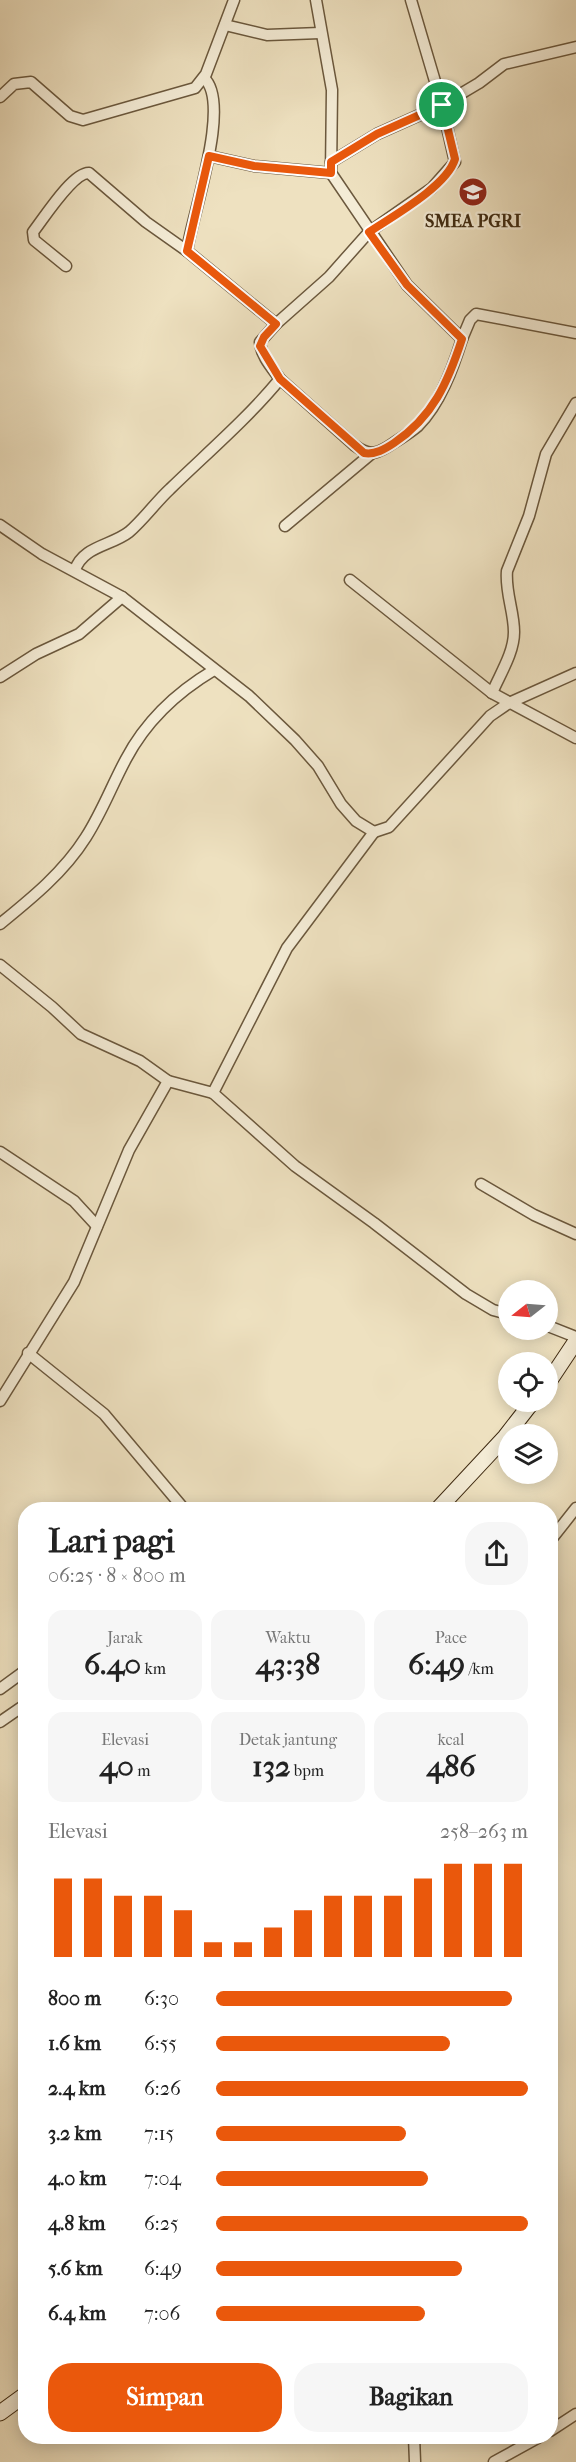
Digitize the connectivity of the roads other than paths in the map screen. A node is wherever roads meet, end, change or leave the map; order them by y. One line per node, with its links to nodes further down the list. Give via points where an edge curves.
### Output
1 (234, 0): 4 (street)
2 (316, 0): 5 (street)
3 (411, 0): 9 (street)
4 (225, 25): 5 (street, via 267,35); 7 (street)
5 (320, 33): 11 (street, via 332,90)
6 (576, 47): 9 (street, via 504,64)
7 (204, 78): 8 (street, via 195,88 83,120 70,116 31,82 14,84); 10 (street, via 214,98)
8 (0, 97)
9 (442, 105): 11 (street, via 377,134); 12 (street, via 455,159 453,165 424,194)
10 (209, 156): 11 (street, via 254,166); 13 (street)
11 (331, 167): 12 (street)
12 (369, 232): 15 (street, via 329,278); 17 (street, via 407,285)
13 (187, 251): 14 (street, via 146,222 92,174 83,172 33,232 34,240); 15 (street)
14 (66, 266)
15 (276, 324): 18 (street, via 260,346)
16 (576, 333): 17 (street, via 476,314)
17 (462, 339): 20 (street, via 442,389 418,425)
18 (280, 379): 20 (street, via 354,445); 23 (street, via 138,524 81,558)
19 (576, 403): 29 (street, via 546,454 529,516 507,571 514,640)
20 (371, 454): 22 (street)
21 (0, 525): 23 (street, via 42,554)
22 (285, 526)
23 (75, 570): 25 (street)
24 (350, 580): 29 (street)
25 (122, 597): 26 (street); 28 (street, via 78,634)
26 (214, 670): 32 (street, via 249,696 295,740 318,766 341,804); 33 (street, via 172,698 145,730 96,821 66,865)
27 (576, 673): 30 (street)
28 (0, 677)
29 (492, 693): 30 (street)
30 (509, 703): 31 (street); 32 (street, via 484,721 389,826)
31 (576, 738)
32 (374, 832): 36 (street, via 287,948)
33 (0, 924)
34 (0, 965): 35 (street, via 81,1034 140,1061)
35 (168, 1081): 36 (street); 39 (street, via 129,1150)
36 (213, 1093): 41 (street, via 295,1166 466,1294)
37 (0, 1152): 39 (street, via 75,1201)
38 (481, 1184): 40 (street)
39 (96, 1226): 45 (street, via 74,1282)
40 (576, 1234)
41 (498, 1311)
42 (558, 1330): 43 (street)
43 (576, 1336)
44 (576, 1341): 46 (street)
45 (28, 1353): 47 (street); 49 (street, via 104,1414)
46 (558, 1368)
47 (0, 1401)
48 (524, 1412): 50 (street)
49 (178, 1502)
50 (445, 1502)
51 (576, 1509): 52 (street)
52 (558, 1531)
53 (18, 1676): 54 (street)
54 (0, 1689)
55 (18, 1710): 56 (street)
56 (0, 1722)
57 (18, 2400): 58 (street)
58 (0, 2413)
59 (576, 2414): 60 (street)
60 (558, 2426)
61 (414, 2444): 63 (street)
62 (527, 2444): 64 (street)
63 (415, 2462)
64 (494, 2462)

